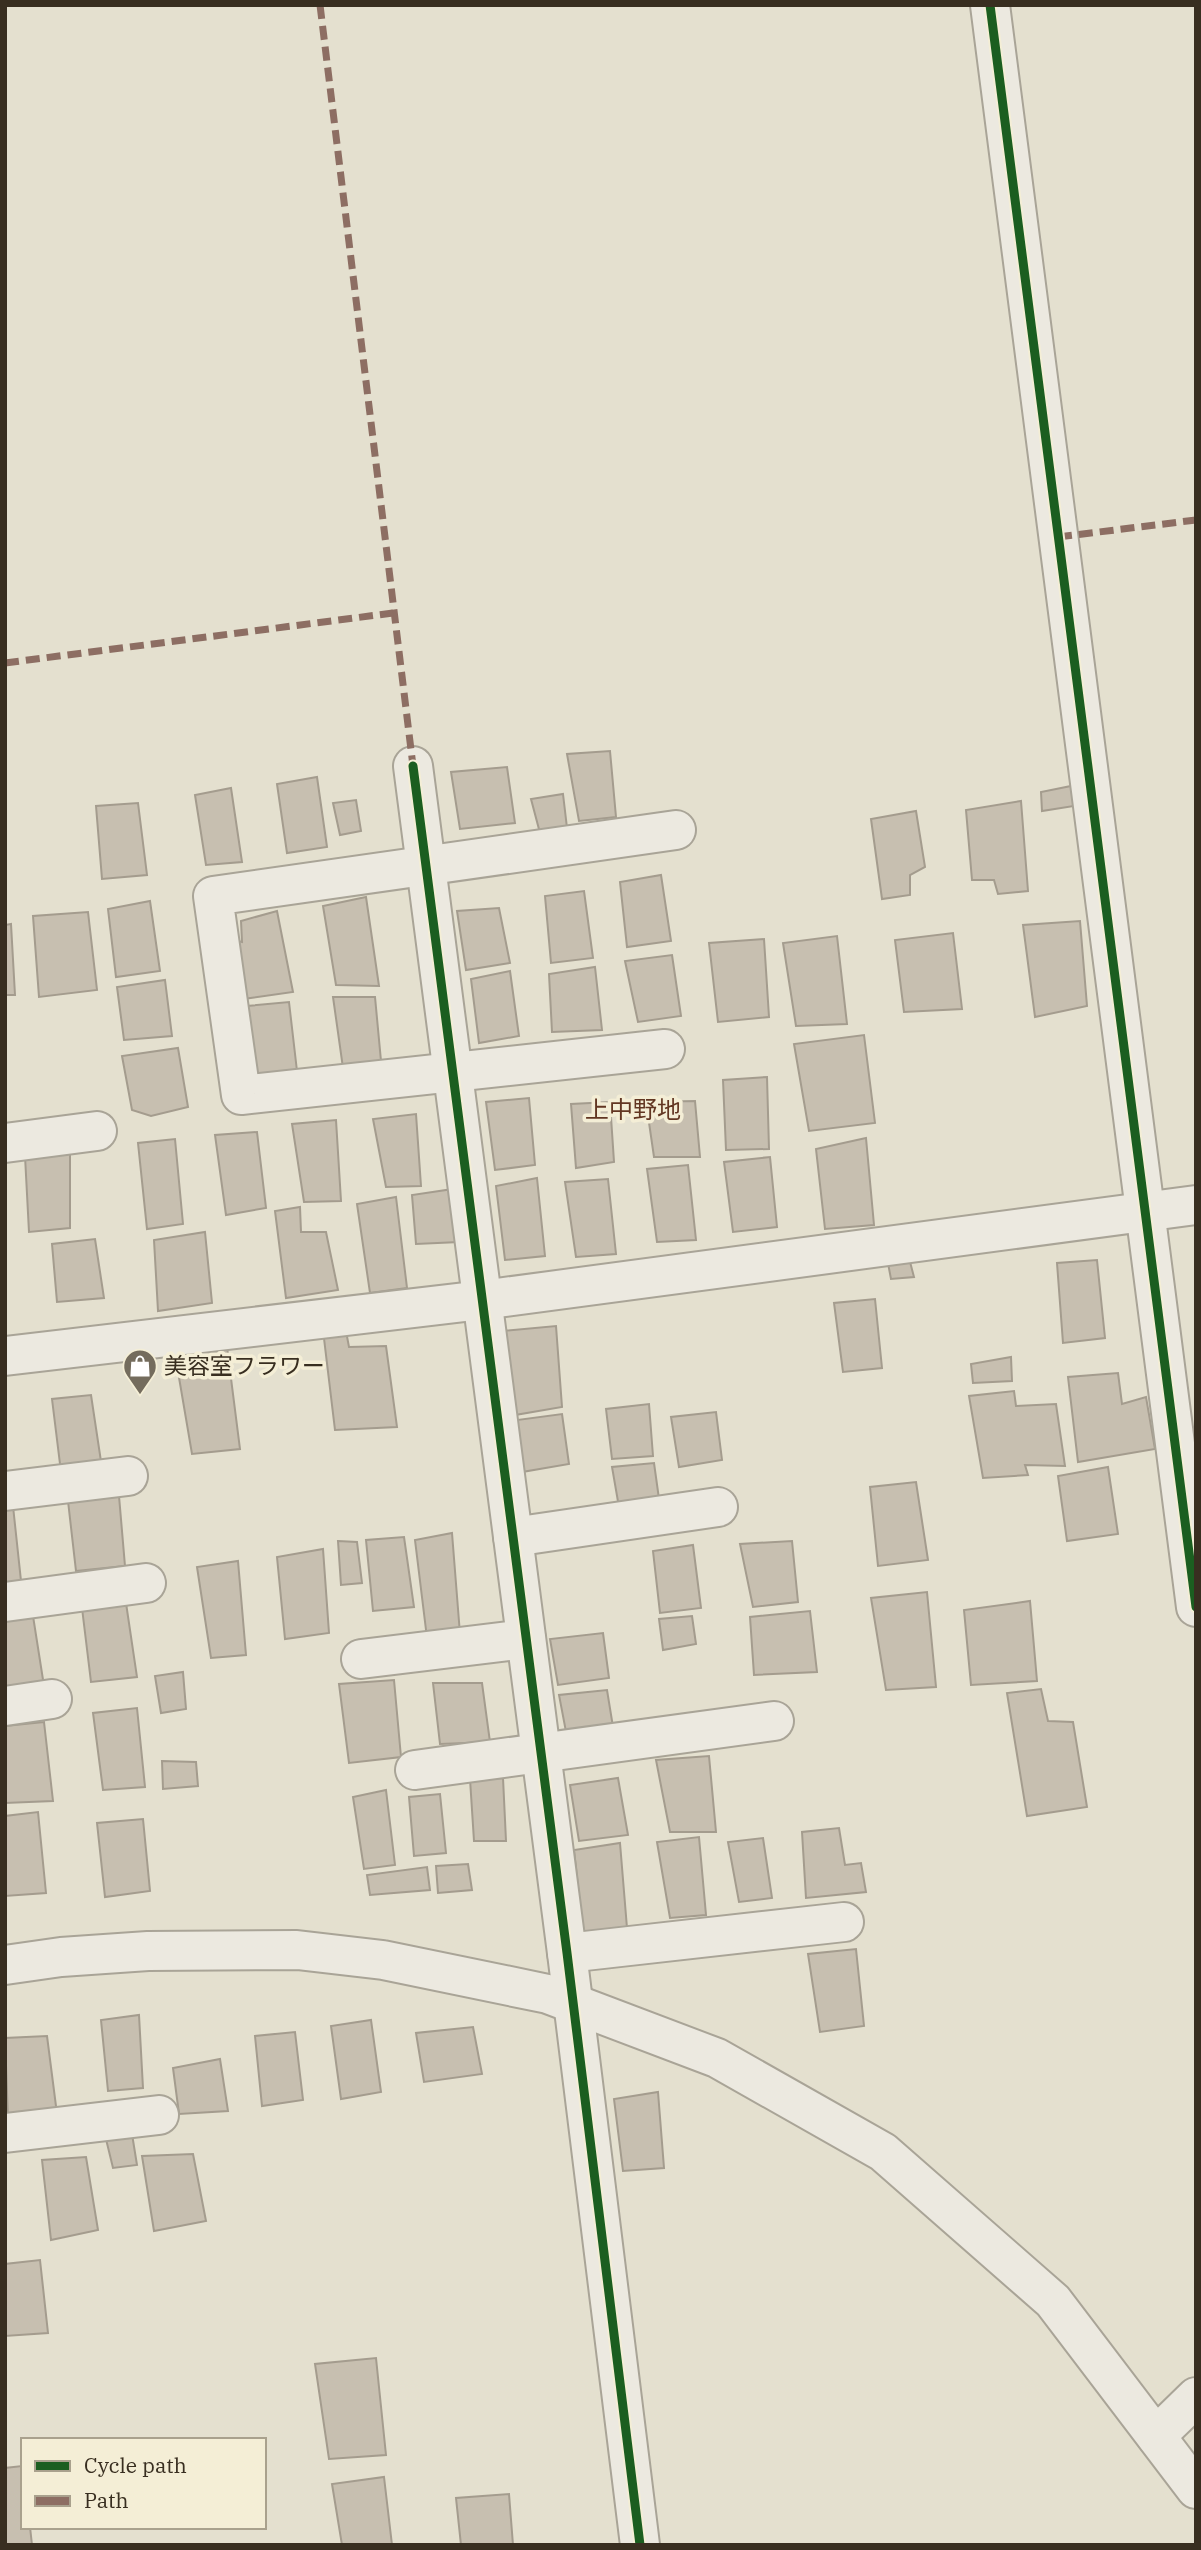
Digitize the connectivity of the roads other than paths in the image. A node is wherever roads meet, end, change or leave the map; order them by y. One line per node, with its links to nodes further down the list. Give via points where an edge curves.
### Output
1 (990, 5): 10 (street)
2 (413, 766): 4 (street)
3 (676, 830): 4 (street)
4 (427, 864): 6 (street); 6 (street, via 213,896 241,1095)
5 (665, 1049): 6 (street)
6 (453, 1073): 11 (street)
7 (97, 1131): 8 (street)
8 (5, 1143)
9 (1196, 1205): 10 (street)
10 (1145, 1211): 11 (street); 13 (street)
11 (482, 1300): 12 (street); 17 (street)
12 (5, 1356)
13 (1186, 1451): 20 (street)
14 (128, 1476): 15 (street)
15 (5, 1491)
16 (718, 1507): 17 (street)
17 (513, 1537): 21 (street)
18 (146, 1583): 19 (street)
19 (5, 1602)
20 (1196, 1607)
21 (526, 1639): 22 (street); 26 (street)
22 (361, 1659)
23 (52, 1699): 24 (street)
24 (5, 1706)
25 (774, 1721): 26 (street)
26 (541, 1754): 27 (street); 29 (street)
27 (415, 1770)
28 (844, 1922): 29 (street)
29 (567, 1953): 31 (street)
30 (5, 1965): 31 (street, via 148,1951 298,1950 383,1960)
31 (573, 2003): 35 (street, via 716,2058 883,2152 1053,2301); 37 (street)
32 (159, 2115): 33 (street)
33 (5, 2133)
34 (1196, 2397): 35 (street)
35 (1156, 2437): 36 (street)
36 (1196, 2489)
37 (640, 2545)

